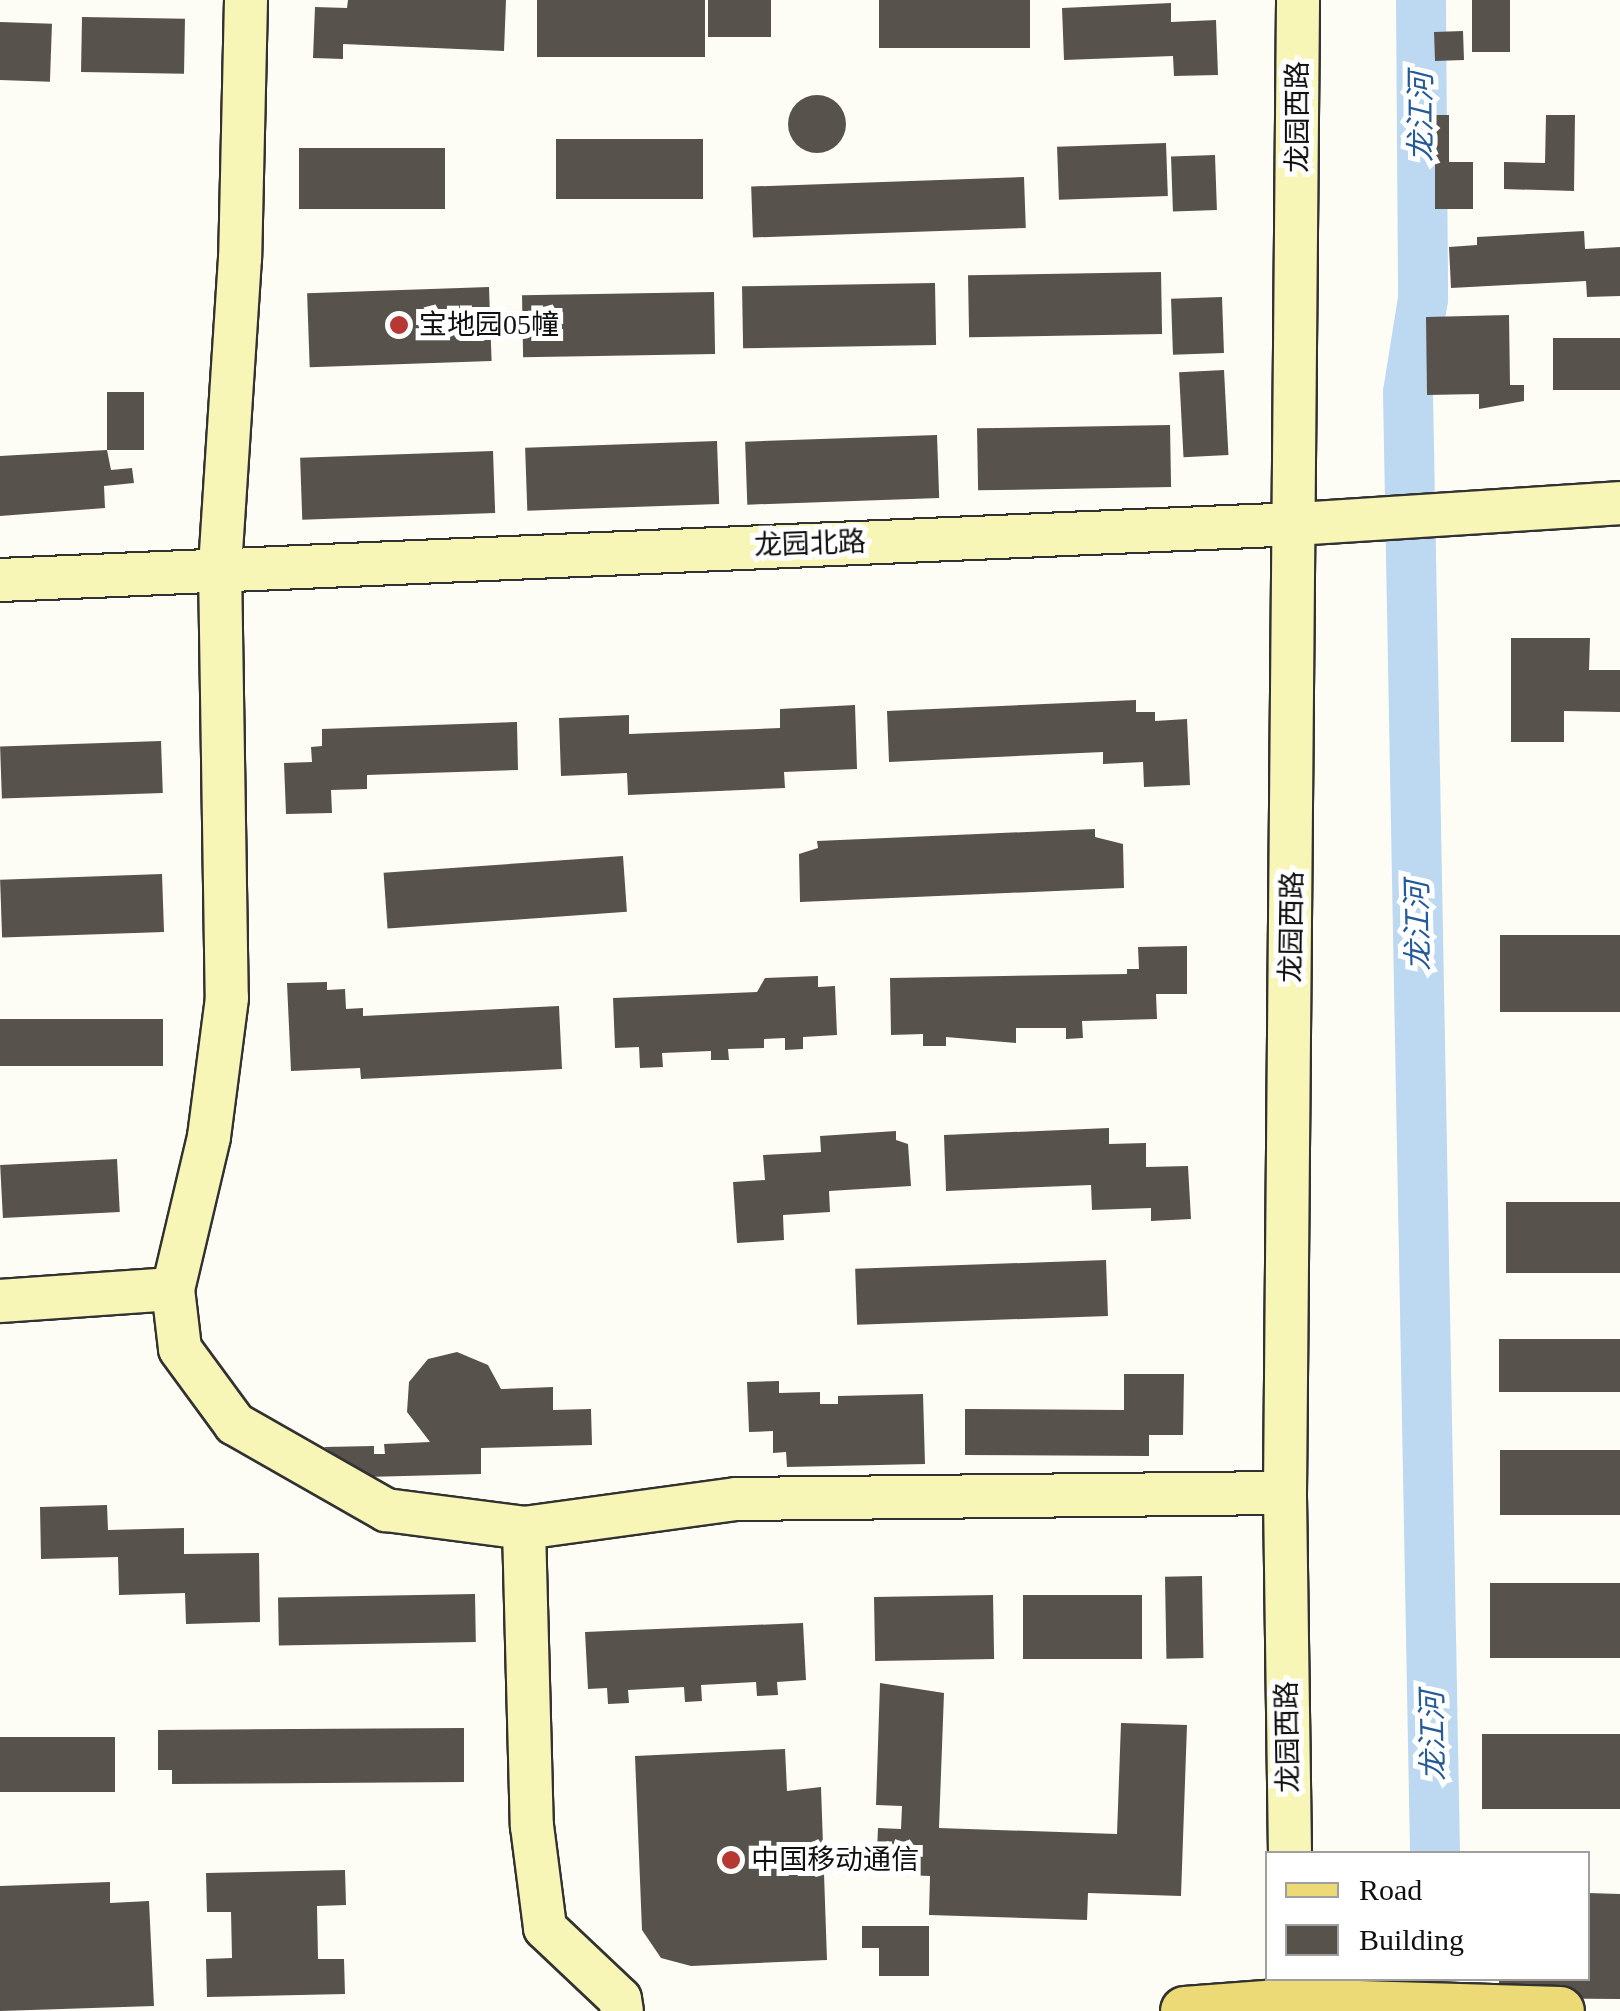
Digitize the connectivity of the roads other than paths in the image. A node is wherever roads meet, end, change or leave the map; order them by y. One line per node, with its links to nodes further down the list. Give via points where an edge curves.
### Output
1 (246, 0): 5 (main road, via 240,258)
2 (1298, 0): 4 (main road, 龙园西路)
3 (1620, 504): 4 (main road, 龙园北路)
4 (1296, 524): 5 (main road, 龙园北路); 9 (main road, 龙园西路)
5 (220, 567): 6 (main road, 龙园北路); 7 (main road, via 227,998 209,1137)
6 (0, 580)
7 (172, 1289): 8 (main road); 10 (main road, via 180,1349 235,1424 386,1510)
8 (0, 1301)
9 (1285, 1493): 10 (main road, via 736,1499); 11 (main road, 龙园西路)
10 (524, 1528): 13 (main road, via 532,1826 545,1928 620,1999)
11 (1290, 1851)
12 (1292, 1991): 14 (main road); 15 (main road)
13 (622, 2011)
14 (1185, 2011)
15 (1560, 2011)

